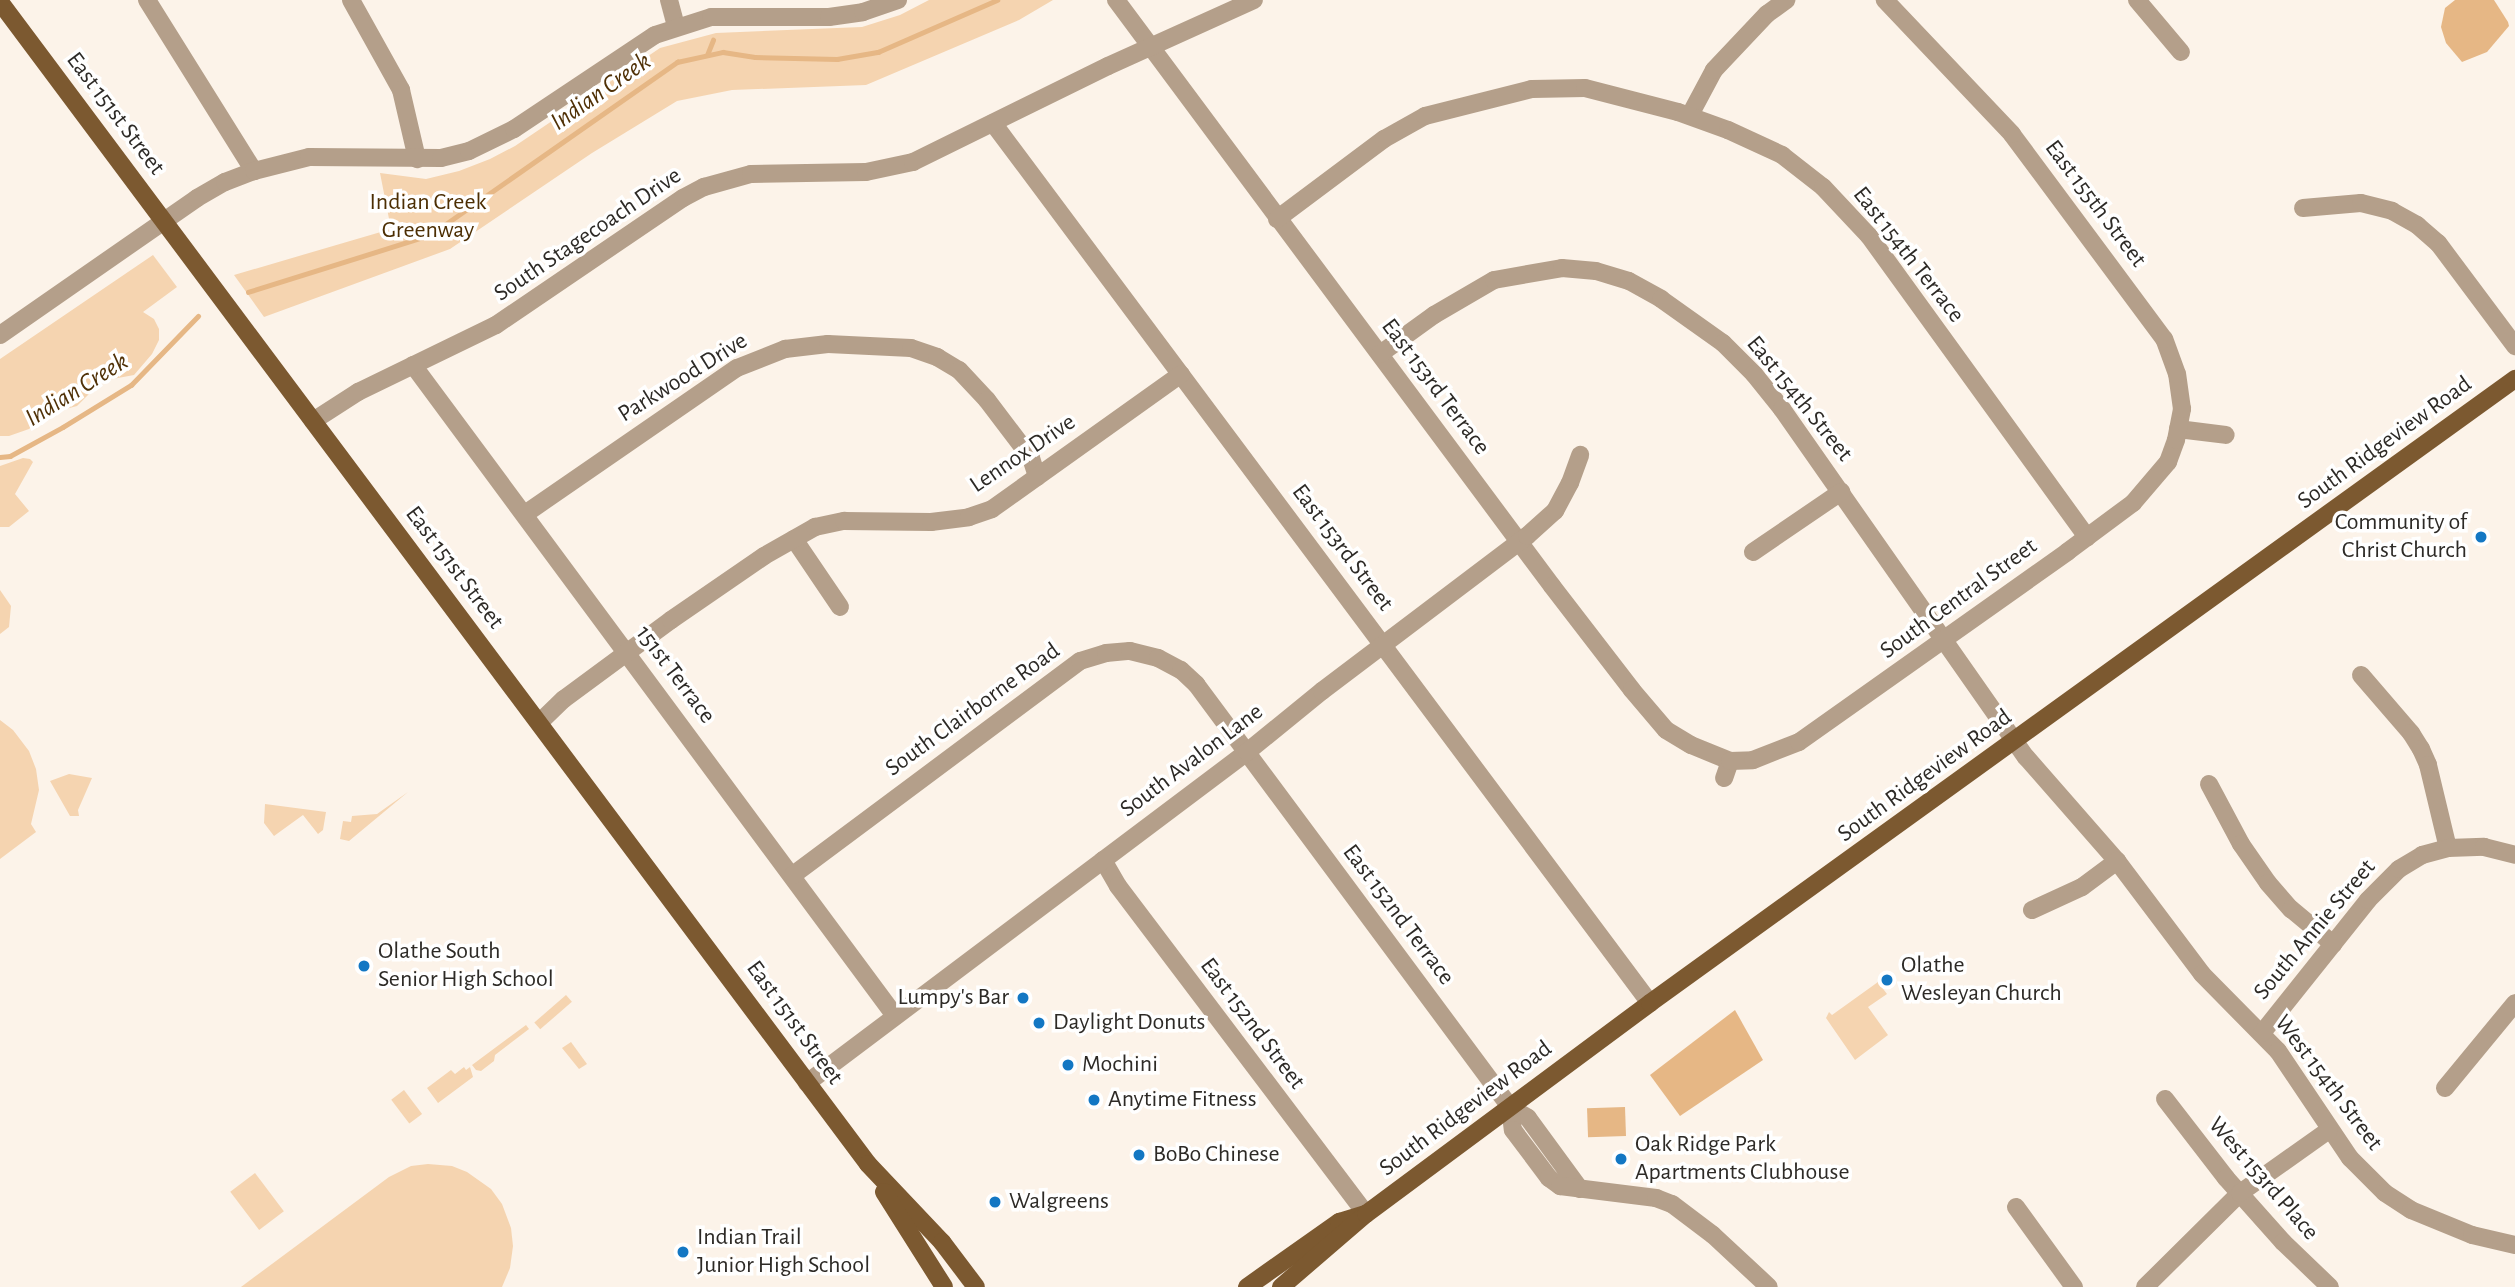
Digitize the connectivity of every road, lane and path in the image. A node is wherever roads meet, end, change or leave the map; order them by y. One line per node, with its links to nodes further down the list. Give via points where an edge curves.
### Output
1 (147, 0): 17 (street)
2 (351, 0): 16 (street, via 401,90)
3 (669, 0): 11 (street)
4 (898, 0): 11 (street, via 851,15 711,18)
5 (1116, 0): 12 (street, East 153rd Terrace)
6 (1254, 0): 12 (street, South Stagecoach Drive)
7 (1786, 0): 14 (street, via 1766,14 1714,70)
8 (1885, 0): 28 (street, East 155th Street, via 2012,134 2164,339 2178,374 2182,409)
9 (2137, 0): 13 (street)
10 (0, 2): 20 (main road, East 151st Street)
11 (676, 27): 16 (street, via 640,43 495,140 441,158)
12 (1150, 48): 15 (street, South Stagecoach Drive); 19 (street, East 153rd Terrace)
13 (2181, 52)
14 (1690, 116): 19 (street, East 154th Terrace, via 1585,88 1532,89 1470,103 1425,116 1384,139); 34 (street, East 154th Terrace, via 1782,155 1823,187 1869,236)
15 (993, 123): 24 (street, South Stagecoach Drive, via 930,155 888,169 759,173 704,187 496,325); 25 (street, East 153rd Street)
16 (417, 159): 17 (street, via 309,157)
17 (254, 171): 20 (street, via 225,182)
18 (2303, 208): 22 (street, via 2361,203 2392,211 2417,225 2438,243)
19 (1278, 219): 23 (street, East 153rd Terrace)
20 (164, 222): 21 (street); 27 (main road, East 151st Street)
21 (0, 335)
22 (2515, 346)
23 (1380, 354): 32 (street, East 154th Street, via 1494,280 1562,268 1596,271 1629,281 1661,299 1723,343 1776,402); 36 (street, East 153rd Terrace)
24 (413, 365): 27 (street, South Stagecoach Drive); 33 (street, 151st Terrace)
25 (1181, 374): 31 (street, Lennox Drive); 40 (street, East 153rd Street)
26 (2515, 379): 44 (main road, South Ridgeview Road)
27 (313, 421): 43 (main road, East 151st Street)
28 (2178, 429): 29 (street); 34 (street, South Central Street, via 2168,462 2152,482 2133,503)
29 (2226, 435)
30 (1580, 455): 36 (street, South Avalon Lane, via 1555,511)
31 (1037, 477): 33 (street, Parkwood Drive, via 1031,458 959,370 911,348 828,344 785,349 737,368); 35 (street, Lennox Drive, via 992,509 970,517 931,522 844,521 815,527)
32 (1841, 492): 37 (street, East 154th Street); 39 (street, East 154th Street)
33 (525, 514): 41 (street, 151st Terrace)
34 (2087, 537): 39 (street, South Central Street)
35 (794, 539): 38 (street); 41 (street, Lennox Drive)
36 (1519, 542): 40 (street, South Avalon Lane); 46 (street, East 153rd Terrace, via 1666,730)
37 (1753, 552)
38 (840, 607)
39 (1945, 640): 44 (street, East 154th Street); 46 (street, South Central Street, via 1799,742)
40 (1383, 645): 45 (street, South Avalon Lane); 55 (street, East 153rd Street)
41 (628, 652): 43 (street, Lennox Drive); 52 (street, 151st Terrace)
42 (2361, 675): 48 (street, via 2421,749)
43 (540, 722): 59 (main road, East 151st Street)
44 (2015, 741): 51 (street, West 154th Street); 55 (main road, South Ridgeview Road)
45 (1247, 752): 50 (street, South Avalon Lane); 52 (street, South Clairborne Road, via 1196,684 1170,663 1130,651 1094,656 1069,668); 62 (street, East 152nd Terrace)
46 (1727, 770)
47 (2210, 784): 54 (street, via 2241,844 2269,883 2291,909)
48 (2448, 848): 49 (street, South Annie Street, via 2484,847); 54 (street, South Annie Street, via 2422,855 2399,869)
49 (2515, 855)
50 (1103, 860): 57 (street, South Avalon Lane); 67 (street, East 152nd Street)
51 (2117, 861): 53 (street, via 2082,887); 58 (street, West 154th Street, via 2202,974)
52 (793, 875): 57 (street, 151st Terrace)
53 (2032, 910)
54 (2333, 944): 58 (street, South Annie Street)
55 (1650, 1003): 62 (main road, South Ridgeview Road)
56 (2515, 1003): 60 (street)
57 (895, 1016): 59 (street, South Avalon Lane)
58 (2262, 1033): 63 (street, West 154th Street)
59 (807, 1083): 64 (main road, East 151st Street)
60 (2445, 1088)
61 (2165, 1099): 65 (street, West 153rd Place)
62 (1510, 1107): 67 (main road, South Ridgeview Road); 69 (street, East 152nd Terrace, via 1513,1129 1560,1186 1672,1204)
63 (2329, 1130): 65 (street); 68 (street, West 154th Street, via 2365,1174 2411,1210 2472,1235)
64 (868, 1164): 70 (main road, East 151st Street); 71 (main road, East 151st Street, via 942,1242)
65 (2240, 1193): 77 (street); 78 (street, West 153rd Place)
66 (2015, 1207): 76 (street)
67 (1366, 1214): 72 (main road, South Ridgeview Road, via 1339,1222); 73 (main road, South Ridgeview Road)
68 (2515, 1245)
69 (1751, 1270): 74 (street); 75 (street, East 152nd Terrace)
70 (944, 1287)
71 (976, 1287)
72 (1247, 1287)
73 (1281, 1287)
74 (1760, 1287)
75 (1769, 1287)
76 (2074, 1287)
77 (2145, 1287)
78 (2330, 1287)

